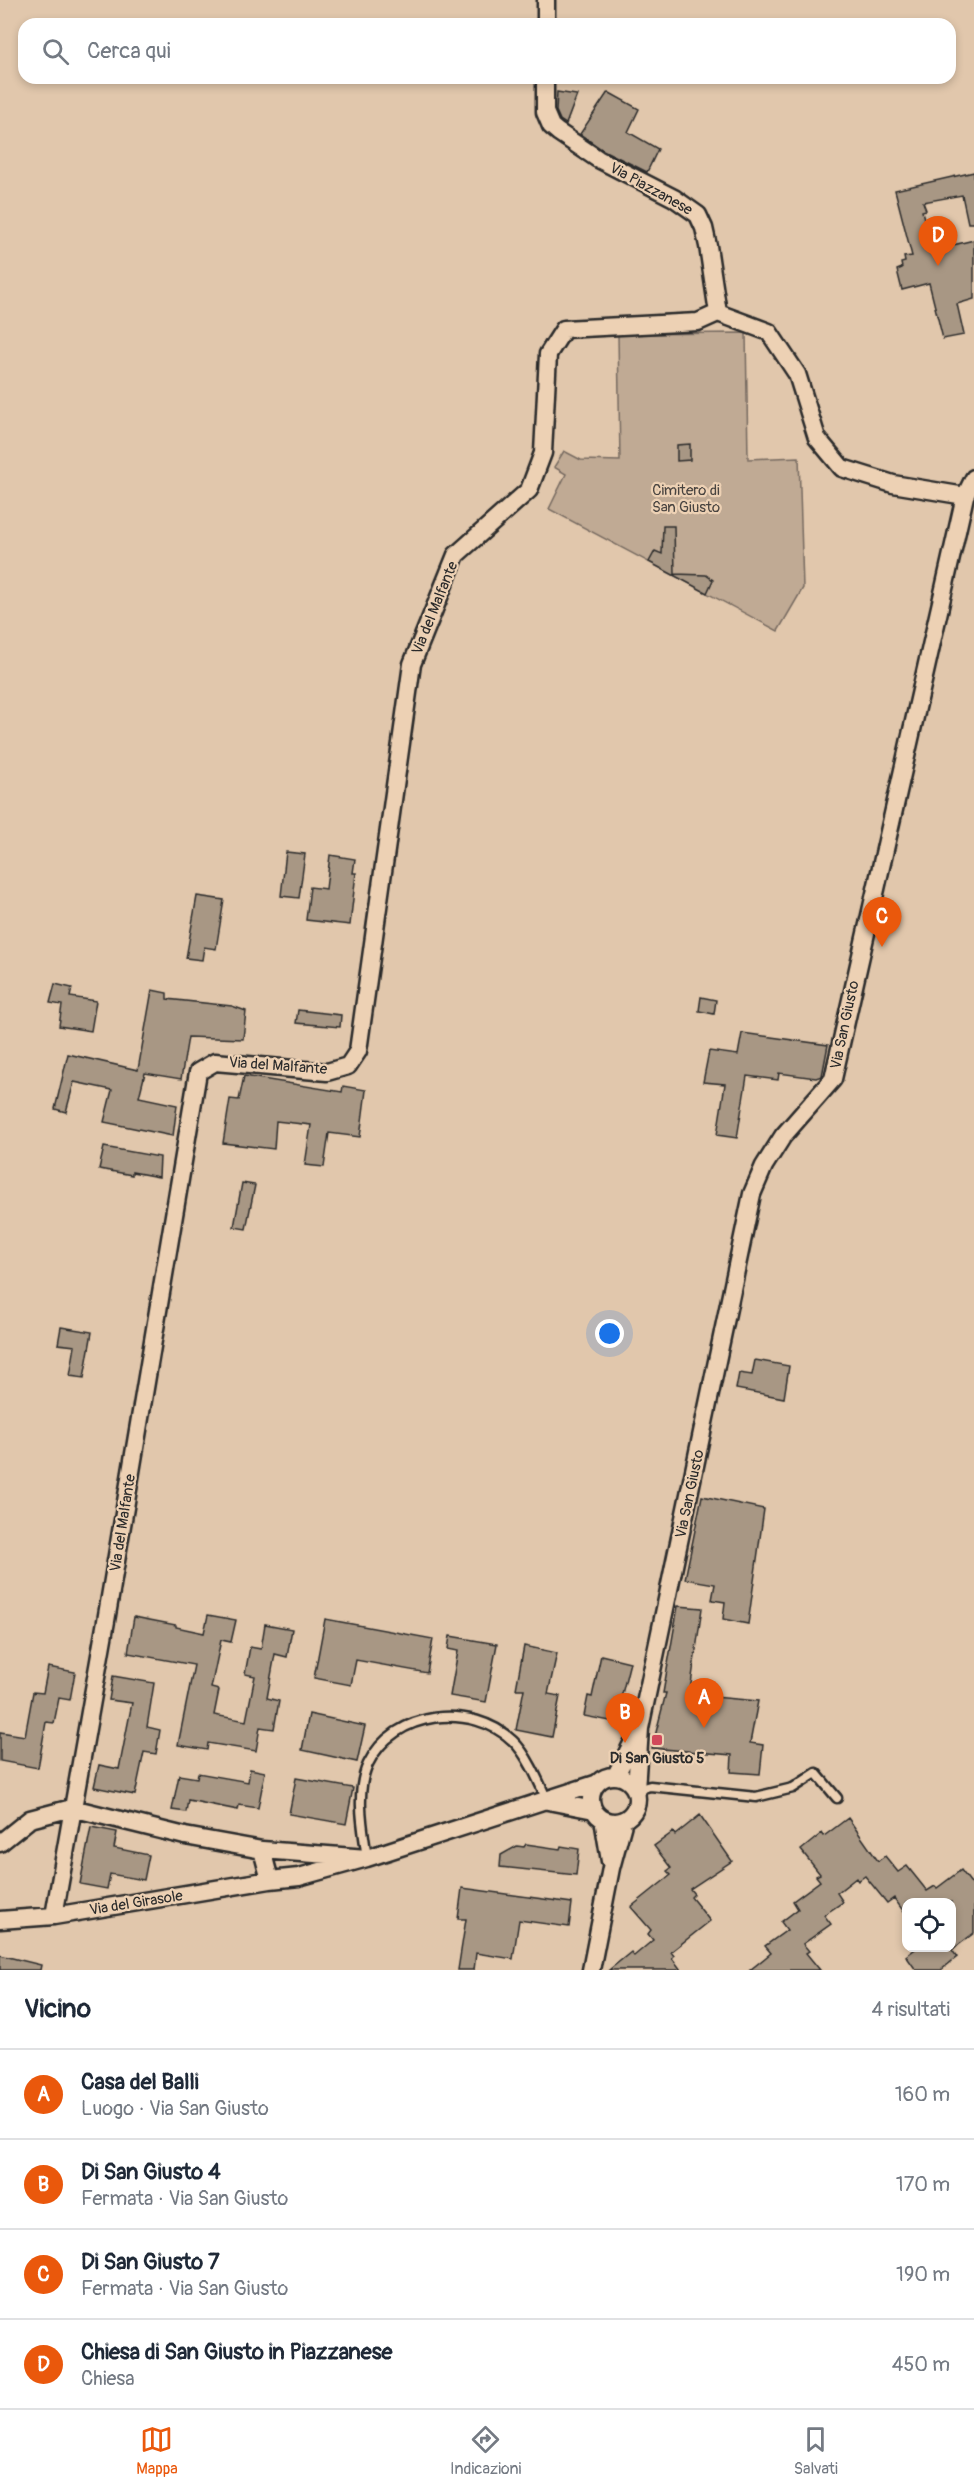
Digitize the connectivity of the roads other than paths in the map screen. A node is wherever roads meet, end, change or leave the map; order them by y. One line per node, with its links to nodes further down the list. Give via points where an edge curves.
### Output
1 (546, 0): 2 (street)
2 (546, 18)
3 (545, 84): 4 (street, Via Piazzanese, via 545,112 551,126 598,159 674,198 698,215 706,237)
4 (718, 313): 6 (street, via 769,332 797,374 817,438 842,468 892,484); 13 (street, Via del Malfante, via 698,322 564,329 548,354 543,453 529,490 456,555 412,664 358,1051 348,1066 327,1072 215,1062 198,1072)
5 (974, 478): 6 (street, Via San Giusto)
6 (965, 496): 7 (street, Via San Giusto, via 833,1079 783,1136 752,1194)
7 (640, 1728): 8 (street, Via San Giusto); 10 (street, Via San Giusto)
8 (616, 1775): 9 (street); 10 (street, via 629,1780)
9 (596, 1784): 12 (street, Via del Girasole); 14 (street, via 591,1798)
10 (636, 1790): 11 (lane, via 650,1786 756,1797 793,1788 816,1773); 15 (street, via 636,1807)
11 (837, 1798)
12 (547, 1800): 14 (street, Via del Girasole); 18 (street, Via del Girasole); 18 (lane, via 514,1742 490,1724 449,1715 420,1719 388,1738 368,1763 361,1792)
13 (72, 1808): 16 (street, via 30,1819); 17 (street, Via del Girasole, via 184,1836); 21 (street)
14 (598, 1815): 15 (street, via 615,1822); 19 (street)
15 (624, 1820): 19 (street)
16 (0, 1843)
17 (262, 1850): 18 (street, Via del Girasole); 20 (street)
18 (367, 1858): 20 (street, Via del Girasole, via 299,1877)
19 (611, 1868): 23 (street)
20 (270, 1880): 21 (street, Via del Girasole)
21 (54, 1916): 22 (street, Via del Girasole)
22 (0, 1920)
23 (591, 1970)

